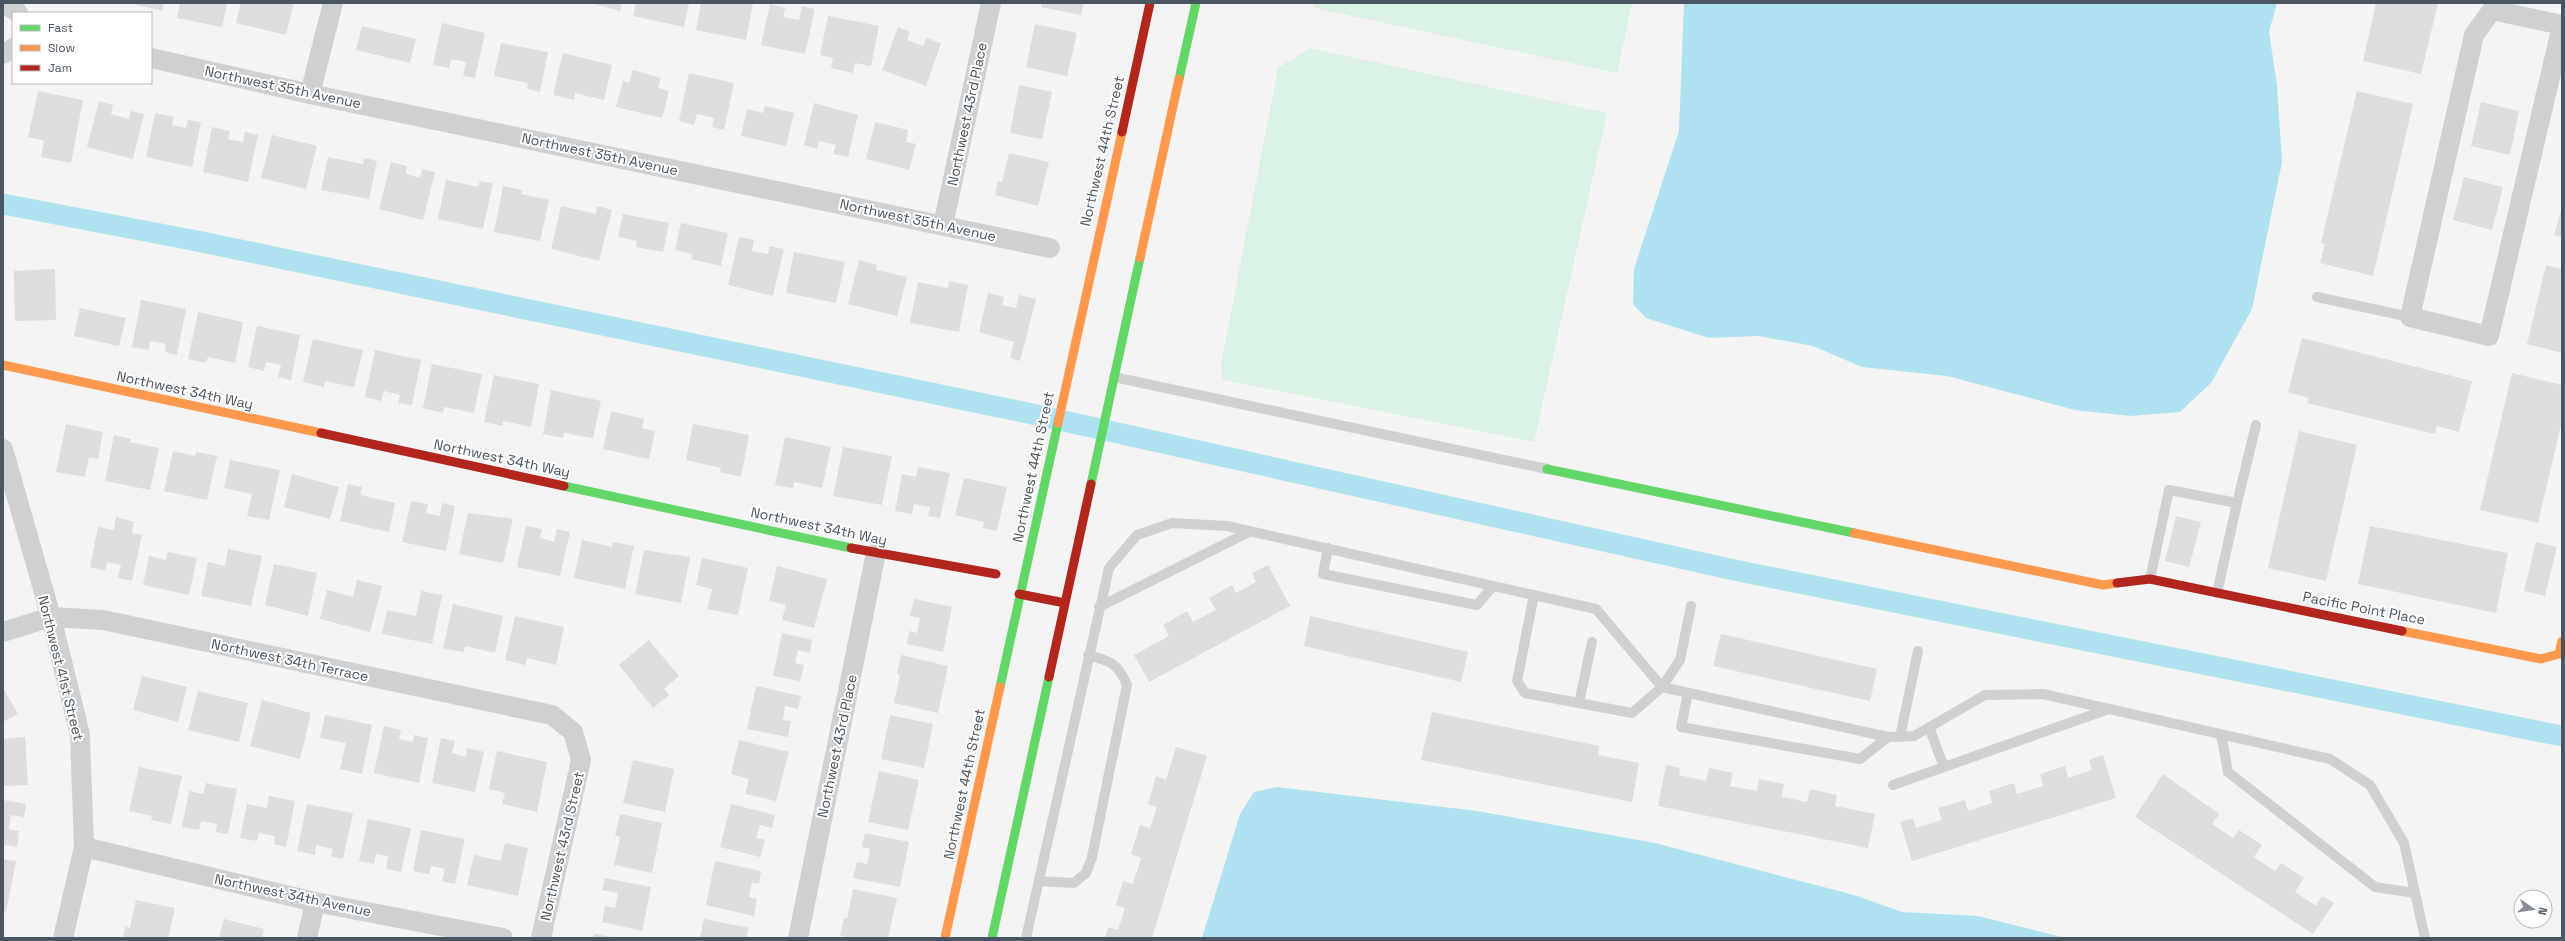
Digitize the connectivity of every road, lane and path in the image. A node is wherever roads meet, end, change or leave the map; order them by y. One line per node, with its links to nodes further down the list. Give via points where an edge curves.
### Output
1 (333, 3): 7 (street)
2 (991, 3): 8 (street, Northwest 43rd Place)
3 (1150, 3): 25 (street, Northwest 44th Street)
4 (1196, 3): 13 (street)
5 (2562, 26): 11 (street, via 2492,10 2474,35); 11 (street, via 2489,336)
6 (152, 58): 7 (street, Northwest 35th Avenue)
7 (310, 94): 8 (street, Northwest 35th Avenue)
8 (943, 225): 9 (street, Northwest 35th Avenue)
9 (1050, 248)
10 (2316, 297): 11 (lane)
11 (2410, 317)
12 (3, 365): 20 (street, Northwest 34th Way)
13 (1114, 377): 16 (lane); 27 (street)
14 (2256, 426): 17 (lane)
15 (3, 449): 30 (street, Northwest 41st Street)
16 (1547, 469): 22 (street, Pacific Point Place, via 2103,585)
17 (2237, 503): 22 (lane, via 2169,490); 24 (lane)
18 (1251, 531): 19 (lane); 28 (lane); 28 (lane, via 1228,526 1172,523 1137,535 1109,568)
19 (1328, 548): 23 (lane); 23 (lane, via 1323,574 1477,605)
20 (876, 553): 21 (street, Northwest 34th Way); 55 (street, Northwest 43rd Place)
21 (996, 574)
22 (2150, 579): 24 (street, Pacific Point Place)
23 (1493, 586): 26 (lane)
24 (2217, 593): 32 (street, Pacific Point Place, via 2541,659 2559,654)
25 (1019, 594): 27 (street); 56 (street, Northwest 44th Street)
26 (1534, 595): 36 (lane, via 1596,609); 38 (lane, via 1517,680 1525,693)
27 (1065, 603): 57 (street)
28 (1099, 606): 35 (lane)
29 (1691, 606): 36 (lane, via 1680,660)
30 (51, 617): 31 (street, Northwest 34th Terrace); 41 (street, Northwest 34th Terrace, via 103,620 552,715); 47 (street, Northwest 41st Street, via 80,735)
31 (3, 632)
32 (2562, 641)
33 (1592, 642): 38 (lane)
34 (1918, 651): 44 (lane)
35 (1088, 655): 48 (lane); 48 (lane, via 1111,661 1122,672 1127,685 1092,857 1086,874 1074,883)
36 (1662, 687): 37 (lane); 38 (lane, via 1632,714)
37 (1688, 693): 43 (lane); 43 (lane, via 1681,727 1860,759)
38 (1579, 703)
39 (2110, 709): 40 (lane, via 2044,694 1985,696); 42 (lane); 45 (lane)
40 (1929, 727): 44 (lane, via 1914,736); 45 (lane)
41 (573, 732): 54 (street, Northwest 43rd Street, via 581,760)
42 (2221, 734): 49 (lane, via 2228,772 2375,887); 49 (lane, via 2330,759 2370,785 2404,843)
43 (1888, 736): 44 (lane)
44 (1900, 736)
45 (1944, 767): 46 (lane)
46 (1893, 784)
47 (84, 847): 50 (street, Northwest 34th Avenue); 51 (street, Northwest 41st Street)
48 (1039, 881): 58 (lane)
49 (2415, 893): 59 (lane)
50 (315, 902): 52 (street); 53 (street, Northwest 34th Avenue)
51 (63, 938)
52 (307, 938)
53 (503, 938)
54 (541, 938)
55 (798, 938)
56 (945, 938)
57 (992, 938)
58 (1026, 938)
59 (2425, 938)

